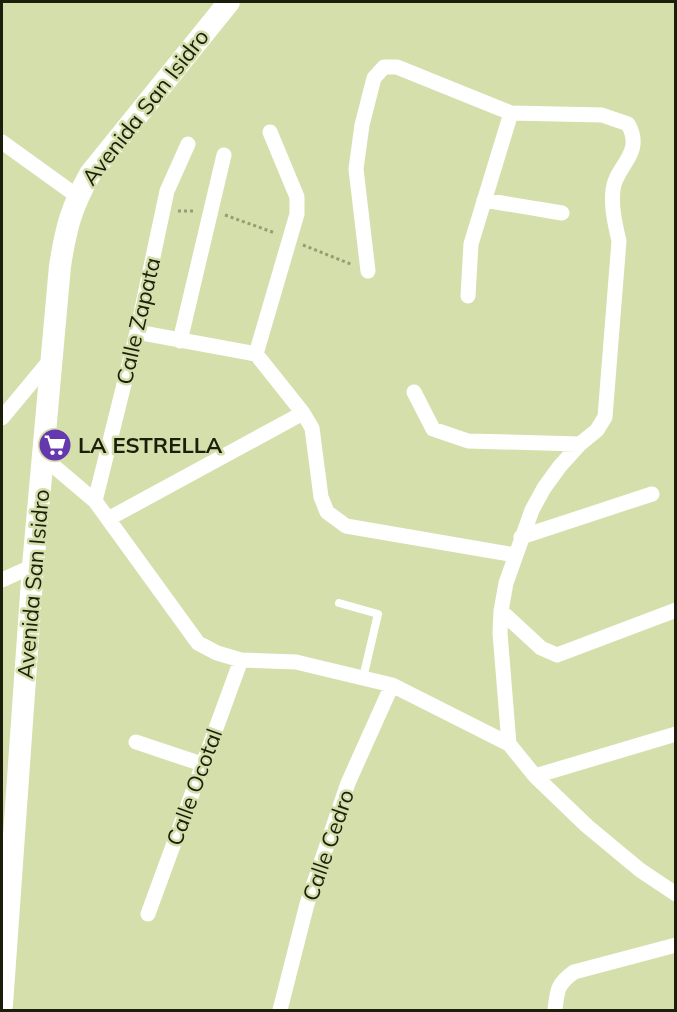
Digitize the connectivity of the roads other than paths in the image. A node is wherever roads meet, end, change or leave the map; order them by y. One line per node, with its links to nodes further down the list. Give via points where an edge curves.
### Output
1 (229, 2): 7 (main road, Avenida San Isidro, via 105,154)
2 (511, 113): 8 (street); 10 (street, via 398,67 384,67 374,78 356,169); 19 (street, via 602,115 628,124 634,134 632,152 612,187 619,242 605,417)
3 (270, 132): 14 (street, via 297,197 297,214)
4 (2, 142): 7 (street)
5 (188, 144): 12 (street, Calle Zapata, via 168,191)
6 (224, 155): 13 (street)
7 (77, 196): 15 (main road, Avenida San Isidro, via 66,226)
8 (484, 200): 9 (street); 11 (street, via 471,244)
9 (562, 213)
10 (368, 271)
11 (468, 296)
12 (137, 332): 13 (street); 22 (street, Calle Zapata)
13 (180, 341): 14 (street)
14 (256, 354): 17 (street)
15 (51, 359): 18 (street); 20 (main road, Avenida San Isidro)
16 (414, 392): 19 (street, via 434,429 468,441)
17 (303, 413): 23 (street); 25 (street, via 312,428 321,497 327,512 346,526)
18 (2, 418)
19 (580, 444): 24 (street, via 544,488)
20 (43, 457): 22 (street); 26 (main road, Avenida San Isidro)
21 (652, 494): 24 (street)
22 (95, 501): 23 (street)
23 (108, 519): 31 (street, via 198,643)
24 (521, 537): 25 (street)
25 (515, 555): 30 (street)
26 (33, 566): 27 (street); 42 (main road, Avenida San Isidro)
27 (2, 580)
28 (339, 603): 32 (lane, via 378,614)
29 (675, 610): 30 (street, via 557,655 541,648)
30 (501, 611): 36 (street)
31 (241, 660): 32 (street, via 296,662); 37 (street, Calle Ocotal)
32 (363, 678): 33 (street)
33 (392, 685): 36 (street); 43 (street, Calle Cedro, via 348,783 307,904)
34 (675, 734): 38 (street)
35 (136, 742): 37 (street)
36 (509, 744): 38 (street)
37 (202, 764): 40 (street, Calle Ocotal)
38 (535, 776): 39 (street, via 587,826)
39 (675, 894)
40 (148, 914)
41 (675, 945): 44 (street, via 574,972 562,981)
42 (2, 1005)
43 (280, 1011)
44 (555, 1011)

